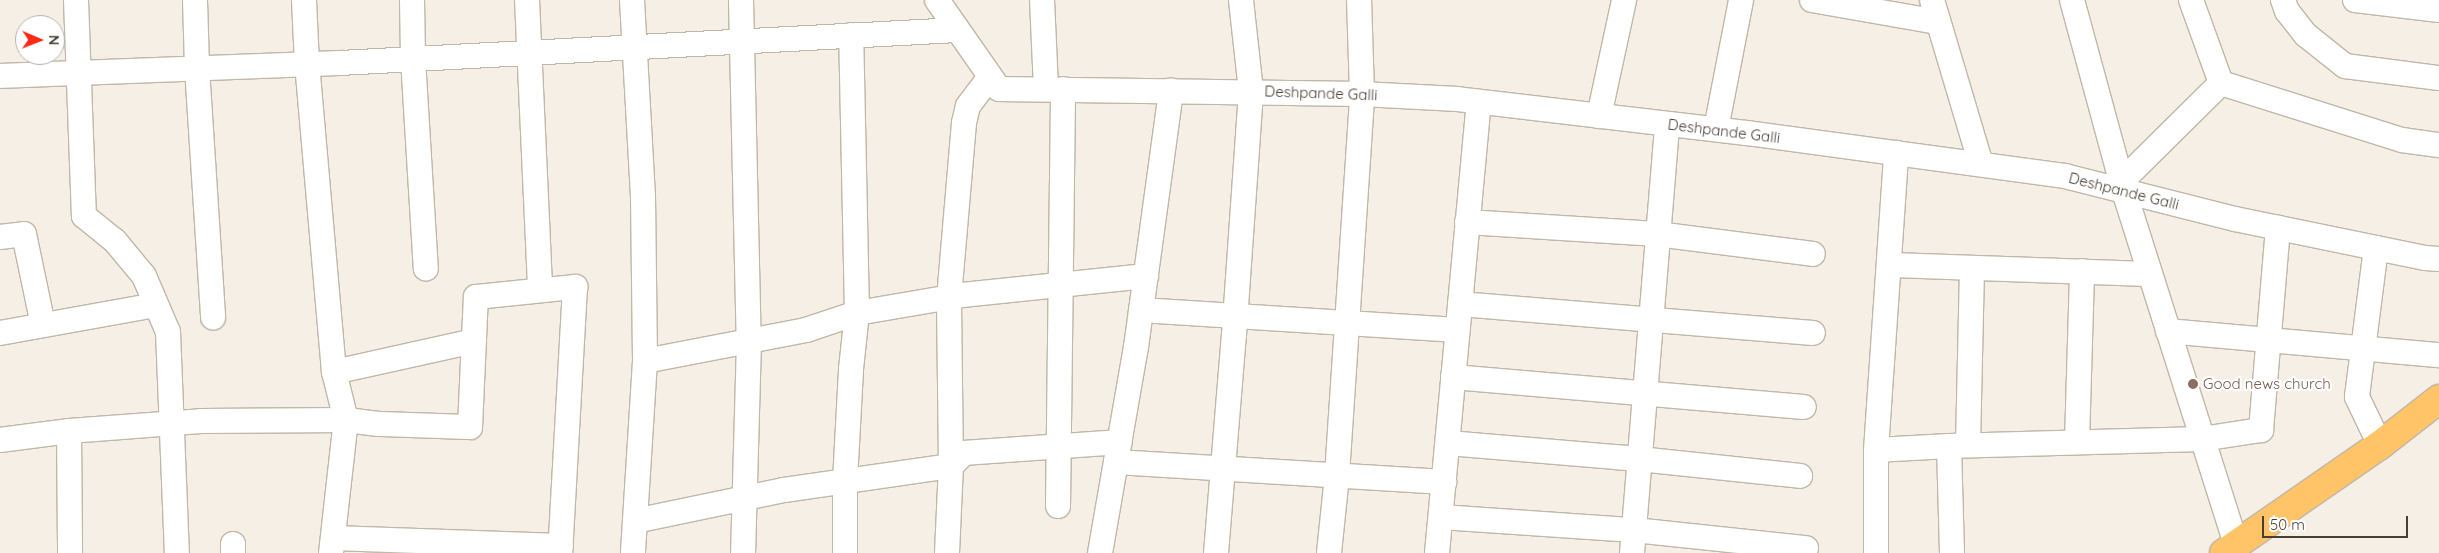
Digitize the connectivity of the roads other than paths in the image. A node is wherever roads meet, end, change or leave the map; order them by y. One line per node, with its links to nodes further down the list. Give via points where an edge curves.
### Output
1 (76, 0): 29 (street)
2 (195, 0): 28 (street)
3 (304, 0): 27 (street)
4 (412, 0): 26 (street)
5 (527, 0): 25 (street)
6 (632, 0): 24 (street)
7 (741, 0): 23 (street)
8 (937, 0): 21 (street)
9 (1042, 0): 34 (street)
10 (1241, 0): 36 (street)
11 (1359, 0): 37 (street)
12 (1624, 0): 39 (street)
13 (1741, 0): 41 (street)
14 (1812, 0): 20 (street)
15 (2072, 0): 45 (street)
16 (2191, 0): 33 (street)
17 (2283, 0): 31 (street, via 2287,11 2306,34 2345,66)
18 (2354, 0): 19 (street)
19 (2439, 10)
20 (1935, 11): 44 (street)
21 (957, 30): 22 (street); 32 (street)
22 (851, 35): 23 (street); 65 (street)
23 (744, 41): 24 (street); 77 (street)
24 (634, 47): 25 (street); 80 (street, via 643,196)
25 (530, 52): 26 (street); 60 (street)
26 (413, 59): 27 (street); 55 (street)
27 (307, 64): 28 (street); 81 (street)
28 (197, 68): 29 (street); 67 (street)
29 (80, 73): 30 (street); 63 (street, via 84,216 115,241 144,276)
30 (0, 76)
31 (2439, 78)
32 (994, 83): 34 (street, Deshpande Galli); 61 (street, via 968,106 964,123)
33 (2220, 83): 42 (street, via 2402,140); 45 (street)
34 (1055, 90): 35 (street, Deshpande Galli); 59 (street)
35 (1171, 90): 36 (street, Deshpande Galli); 58 (street)
36 (1251, 91): 37 (street, Deshpande Galli); 66 (street)
37 (1362, 94): 38 (street, Deshpande Galli); 69 (street)
38 (1479, 102): 39 (street, Deshpande Galli); 46 (street)
39 (1599, 116): 40 (street, Deshpande Galli)
40 (1666, 124): 41 (street, Deshpande Galli); 48 (street)
41 (1716, 129): 43 (street, Deshpande Galli)
42 (2439, 145)
43 (1896, 153): 44 (street, Deshpande Galli); 53 (street)
44 (1981, 164): 45 (street, Deshpande Galli)
45 (2123, 186): 47 (street, Deshpande Galli); 57 (street)
46 (1468, 222): 48 (street); 62 (street)
47 (2278, 228): 50 (street, Deshpande Galli); 75 (street)
48 (1658, 234): 51 (street); 68 (street)
49 (0, 237): 70 (street, via 24,234)
50 (2376, 248): 52 (street, Deshpande Galli); 78 (street)
51 (1814, 254)
52 (2439, 259)
53 (1890, 265): 54 (street); 96 (street)
54 (1972, 268): 56 (street); 93 (street)
55 (426, 269)
56 (2082, 271): 57 (street); 92 (street)
57 (2150, 274): 72 (street)
58 (1146, 276): 59 (street); 64 (street)
59 (1061, 285): 61 (street); 95 (street)
60 (540, 290): 76 (street, via 476,297); 112 (street, via 575,287)
61 (949, 298): 65 (street); 99 (street)
62 (1460, 304): 68 (street); 71 (street)
63 (156, 305): 70 (street); 87 (street, via 168,332)
64 (1141, 310): 66 (street); 97 (street)
65 (857, 313): 77 (street, via 806,330); 103 (street)
66 (1235, 315): 69 (street); 100 (street)
67 (213, 317)
68 (1651, 319): 73 (street); 83 (street)
69 (1347, 321): 71 (street); 101 (street)
70 (43, 325): 74 (street)
71 (1457, 330): 82 (street)
72 (2168, 331): 75 (street); 89 (street)
73 (1813, 332)
74 (0, 333)
75 (2269, 340): 78 (street); 89 (street, via 2261,430)
76 (474, 341): 81 (street); 86 (street, via 470,427)
77 (749, 341): 80 (street); 105 (street)
78 (2363, 349): 79 (street); 94 (street, via 2357,397)
79 (2439, 355)
80 (644, 360): 108 (street)
81 (334, 372): 86 (street)
82 (1453, 377): 83 (street); 91 (street)
83 (1645, 394): 85 (street); 98 (street)
84 (2439, 399): 94 (highway)
85 (1804, 407)
86 (346, 420): 87 (street); 110 (street)
87 (174, 423): 88 (street); 115 (street)
88 (69, 432): 90 (street); 114 (street)
89 (2202, 439): 92 (street); 113 (street)
90 (0, 440)
91 (1448, 442): 98 (street); 104 (street)
92 (2077, 442): 93 (street)
93 (1959, 445): 96 (street); 126 (street)
94 (2380, 445): 113 (highway)
95 (1058, 447): 97 (street); 99 (street, via 964,453); 106 (street)
96 (1876, 450): 125 (street)
97 (1118, 452): 100 (street); 120 (street)
98 (1639, 459): 102 (street); 109 (street)
99 (951, 466): 103 (street); 119 (street)
100 (1223, 468): 101 (street); 121 (street)
101 (1337, 475): 104 (street); 122 (street)
102 (1800, 476)
103 (845, 481): 105 (street); 118 (street)
104 (1444, 482): 107 (street)
105 (744, 498): 108 (street); 117 (street)
106 (1058, 506)
107 (1440, 517): 109 (street); 123 (street)
108 (634, 521): 116 (street)
109 (1634, 530): 111 (street); 124 (street)
110 (332, 545): 112 (street)
111 (1806, 548)
112 (560, 549)
113 (2228, 551)
114 (70, 553)
115 (178, 553)
116 (633, 553)
117 (743, 553)
118 (845, 553)
119 (948, 553)
120 (1100, 553)
121 (1216, 553)
122 (1329, 553)
123 (1437, 553)
124 (1632, 553)
125 (1876, 553)
126 (1952, 553)

